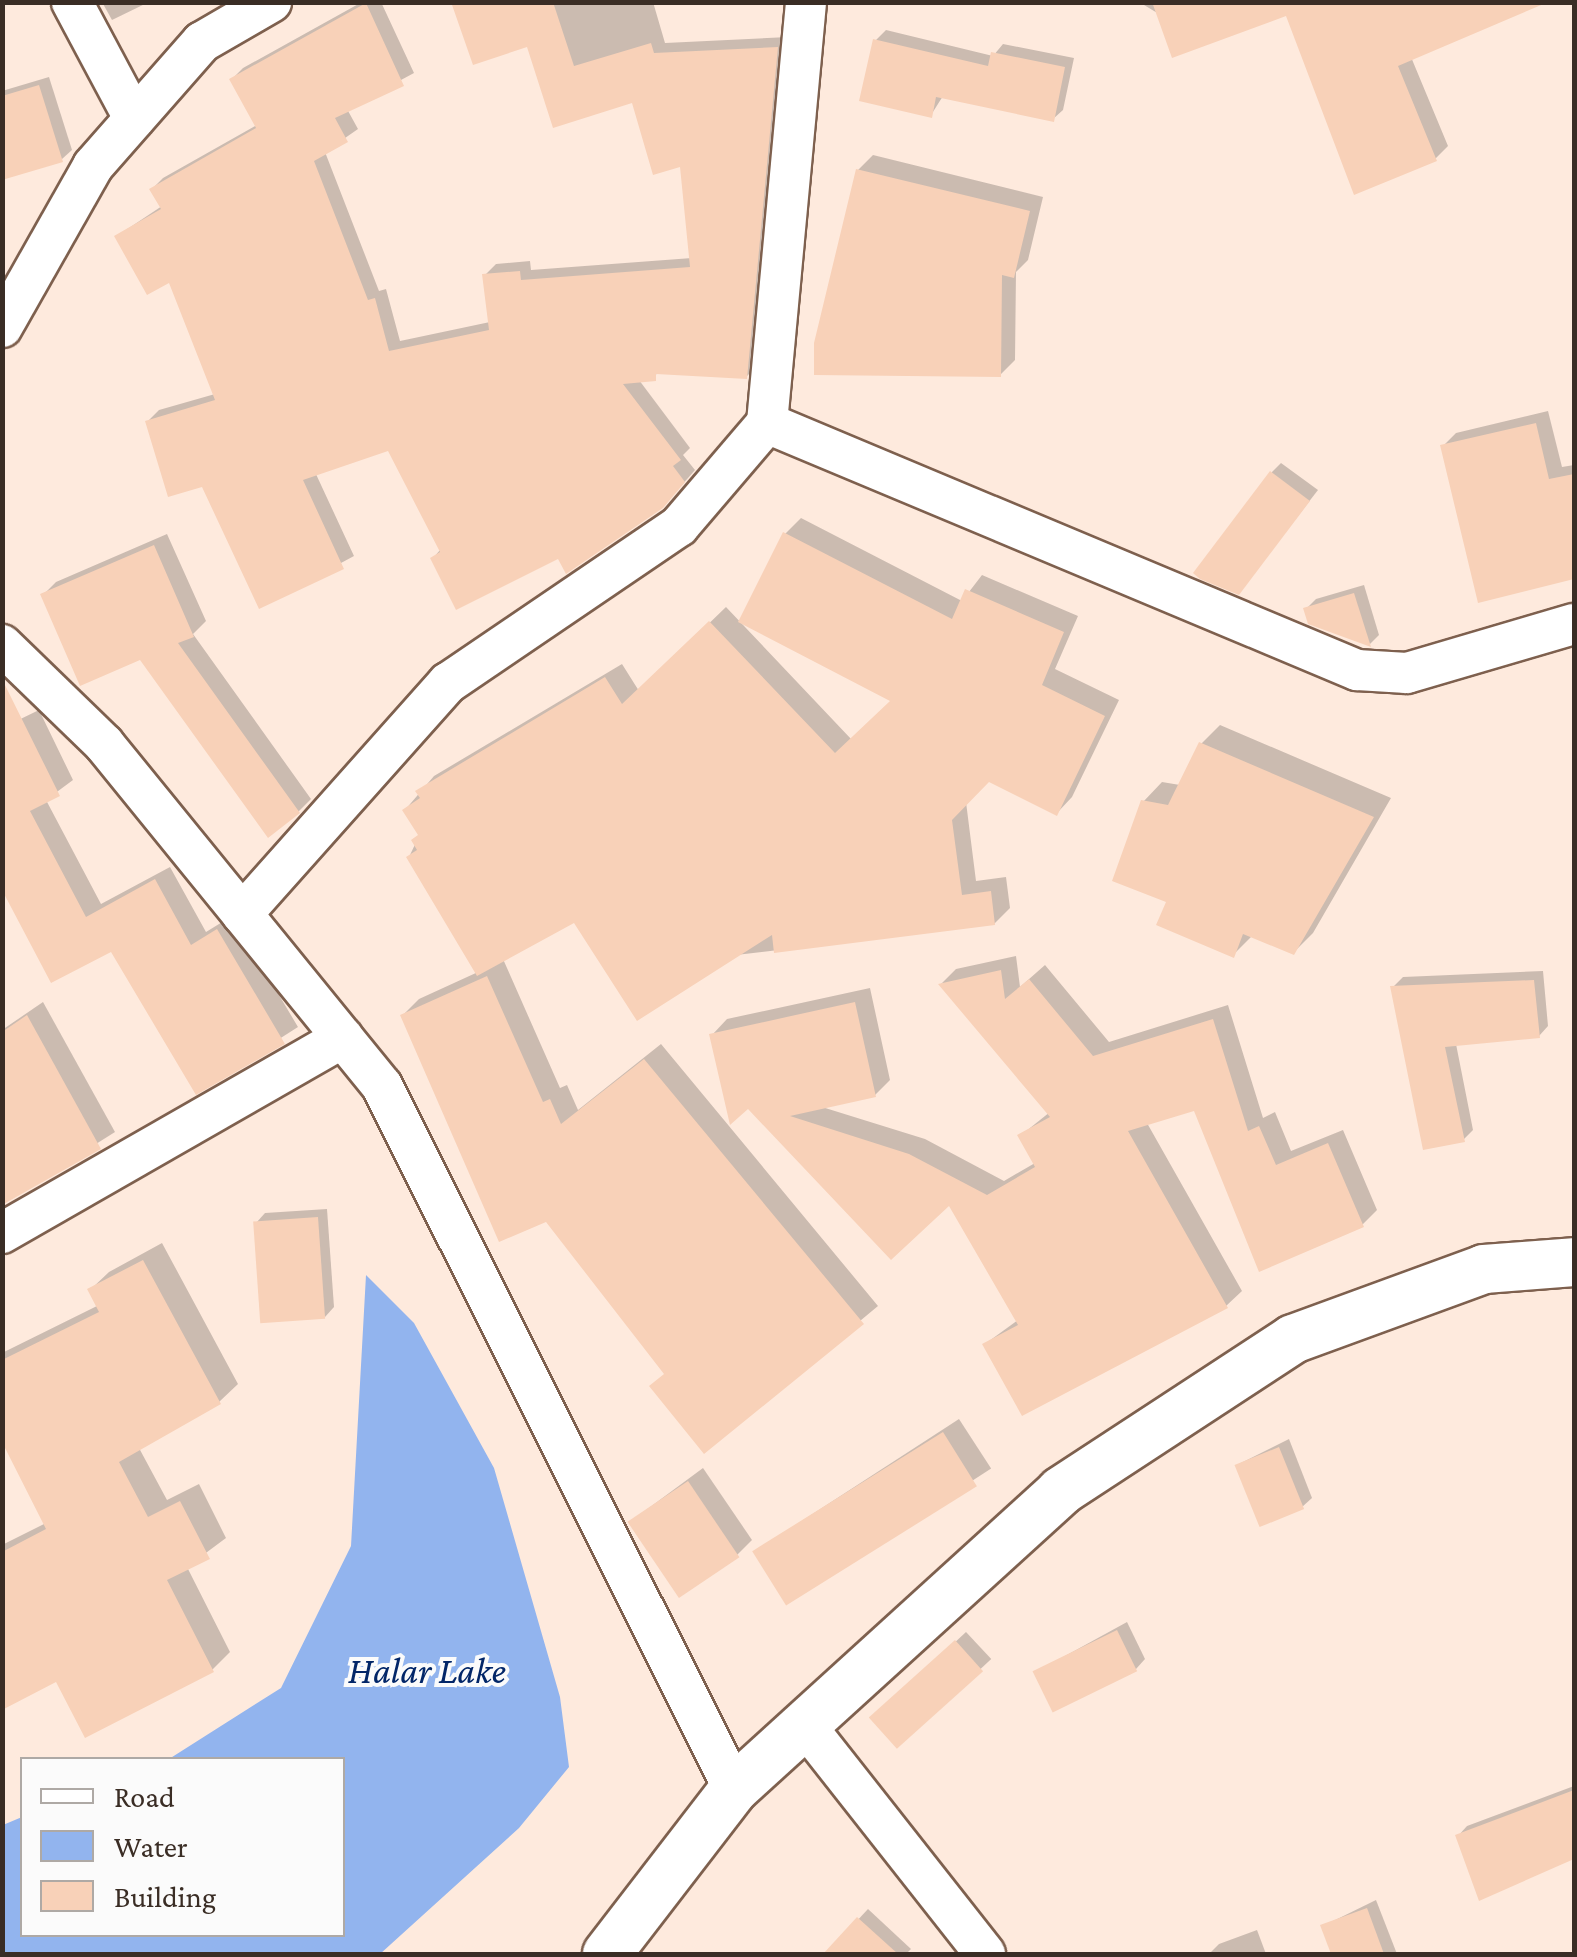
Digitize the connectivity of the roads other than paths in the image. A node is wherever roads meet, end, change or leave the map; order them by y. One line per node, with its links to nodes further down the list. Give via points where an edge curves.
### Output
1 (72, 2): 4 (street)
2 (270, 2): 4 (street, via 202,42)
3 (806, 2): 6 (street)
4 (134, 118): 5 (street, via 92,166)
5 (6, 316)
6 (767, 423): 7 (street, via 1357,670 1407,673); 9 (street, via 679,526 448,683)
7 (1574, 624)
8 (2, 645): 9 (street, via 104,744)
9 (242, 914): 10 (street)
10 (343, 1038): 11 (street); 14 (street, via 382,1086)
11 (2, 1233)
12 (1574, 1262): 13 (street, via 1484,1268 1293,1339 1061,1491)
13 (805, 1725): 14 (street); 16 (street)
14 (734, 1789): 15 (street)
15 (607, 1954)
16 (986, 1954)

